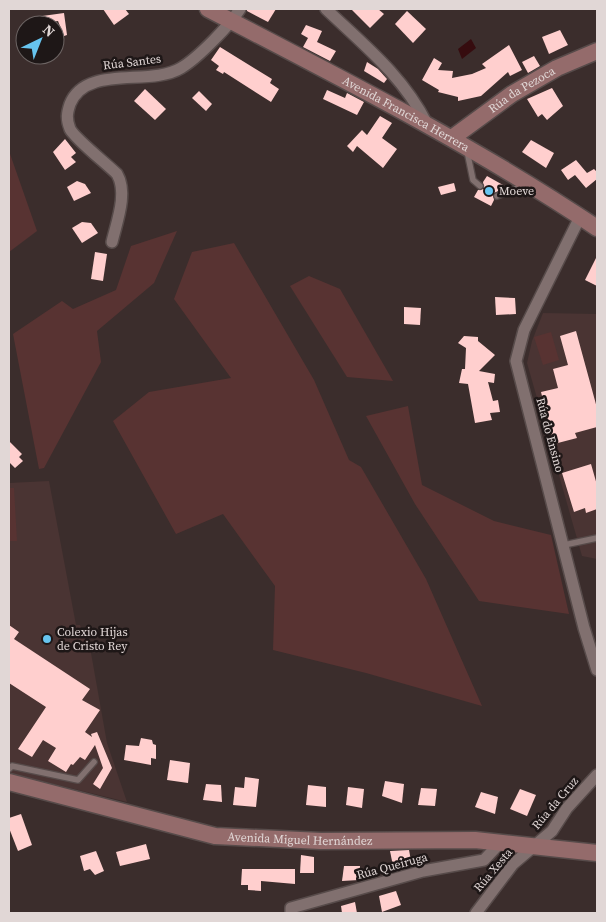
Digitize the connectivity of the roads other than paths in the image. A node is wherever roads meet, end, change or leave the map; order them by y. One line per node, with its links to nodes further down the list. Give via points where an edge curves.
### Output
1 (208, 9): 3 (street, Avenida Francisca Herrera)
2 (326, 9): 5 (street, via 394,73 415,100)
3 (235, 15): 5 (street, Avenida Francisca Herrera); 12 (street, Rúa Santes, via 180,69 146,77 95,81 74,95 66,114 71,130 117,174 121,182 123,192)
4 (597, 51): 6 (street, Rúa da Pezoca, via 557,68 512,94)
5 (427, 124): 6 (street, Avenida Francisca Herrera)
6 (459, 142): 7 (street, Avenida Francisca Herrera); 8 (lane, via 473,180)
7 (529, 184): 9 (lane); 10 (street, Avenida Francisca Herrera)
8 (480, 186)
9 (497, 196)
10 (580, 217): 11 (street, Avenida Francisca Herrera); 14 (street, Rúa do Ensino, via 524,330 516,361)
11 (597, 228)
12 (112, 242)
13 (597, 538): 14 (lane)
14 (564, 545): 15 (street, Rúa do Ensino)
15 (597, 670)
16 (94, 762): 17 (lane, via 78,780 12,766)
17 (9, 769)
18 (597, 776): 21 (street, Rúa da Cruz, via 567,808 552,831)
19 (9, 782): 20 (street, Avenida Miguel Hernández, via 215,836)
20 (500, 843): 21 (street, Avenida Miguel Hernández); 23 (street, Rúa Queiruga, via 484,860 423,871 291,908)
21 (533, 847): 22 (street, Avenida Miguel Hernández); 24 (street, Rúa Xesta, via 513,864)
22 (597, 853)
23 (291, 913)
24 (476, 913)

